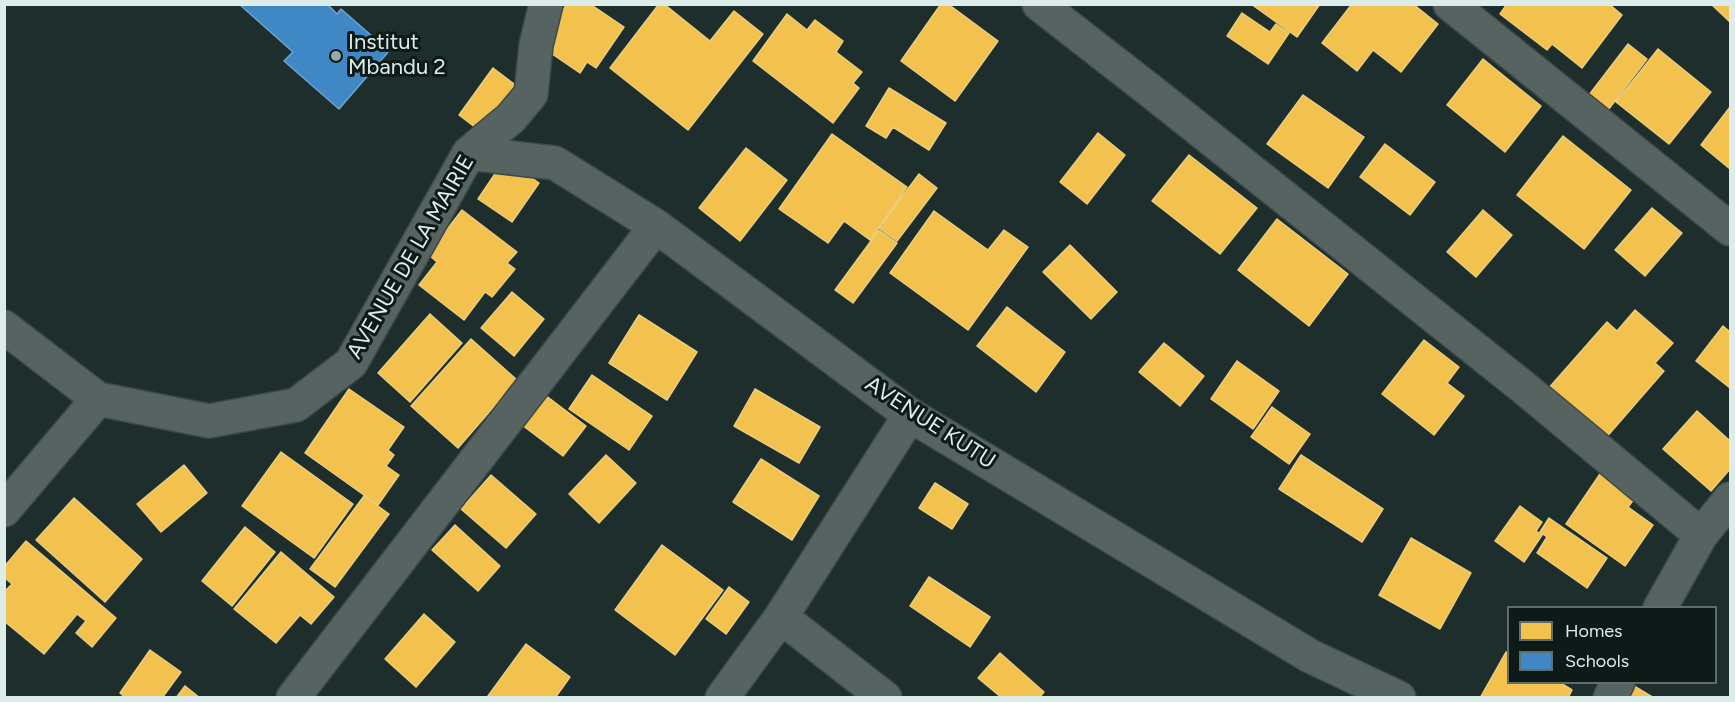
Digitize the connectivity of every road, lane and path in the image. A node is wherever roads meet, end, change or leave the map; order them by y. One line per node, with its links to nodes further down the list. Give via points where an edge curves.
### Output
1 (546, 4): 4 (street, AVENUE DE LA MAIRIE, via 536,45 531,94 511,118)
2 (1039, 4): 12 (street, via 1514,380)
3 (1450, 4): 6 (street)
4 (469, 153): 5 (street, AVENUE KUTU, via 555,163); 8 (street, AVENUE DE LA MAIRIE, via 351,363 296,405 209,421)
5 (656, 226): 9 (street, AVENUE KUTU); 16 (street)
6 (1731, 229)
7 (4, 327): 8 (street, AVENUE DE LA MAIRIE)
8 (98, 399): 11 (street)
9 (910, 415): 14 (street); 19 (street, AVENUE KUTU, via 1310,656)
10 (1731, 499): 12 (street)
11 (4, 510)
12 (1701, 535): 13 (street)
13 (1661, 606)
14 (781, 617): 17 (street); 18 (street)
15 (1617, 684): 20 (street)
16 (293, 698)
17 (722, 698)
18 (885, 698)
19 (1399, 698)
20 (1610, 698)

